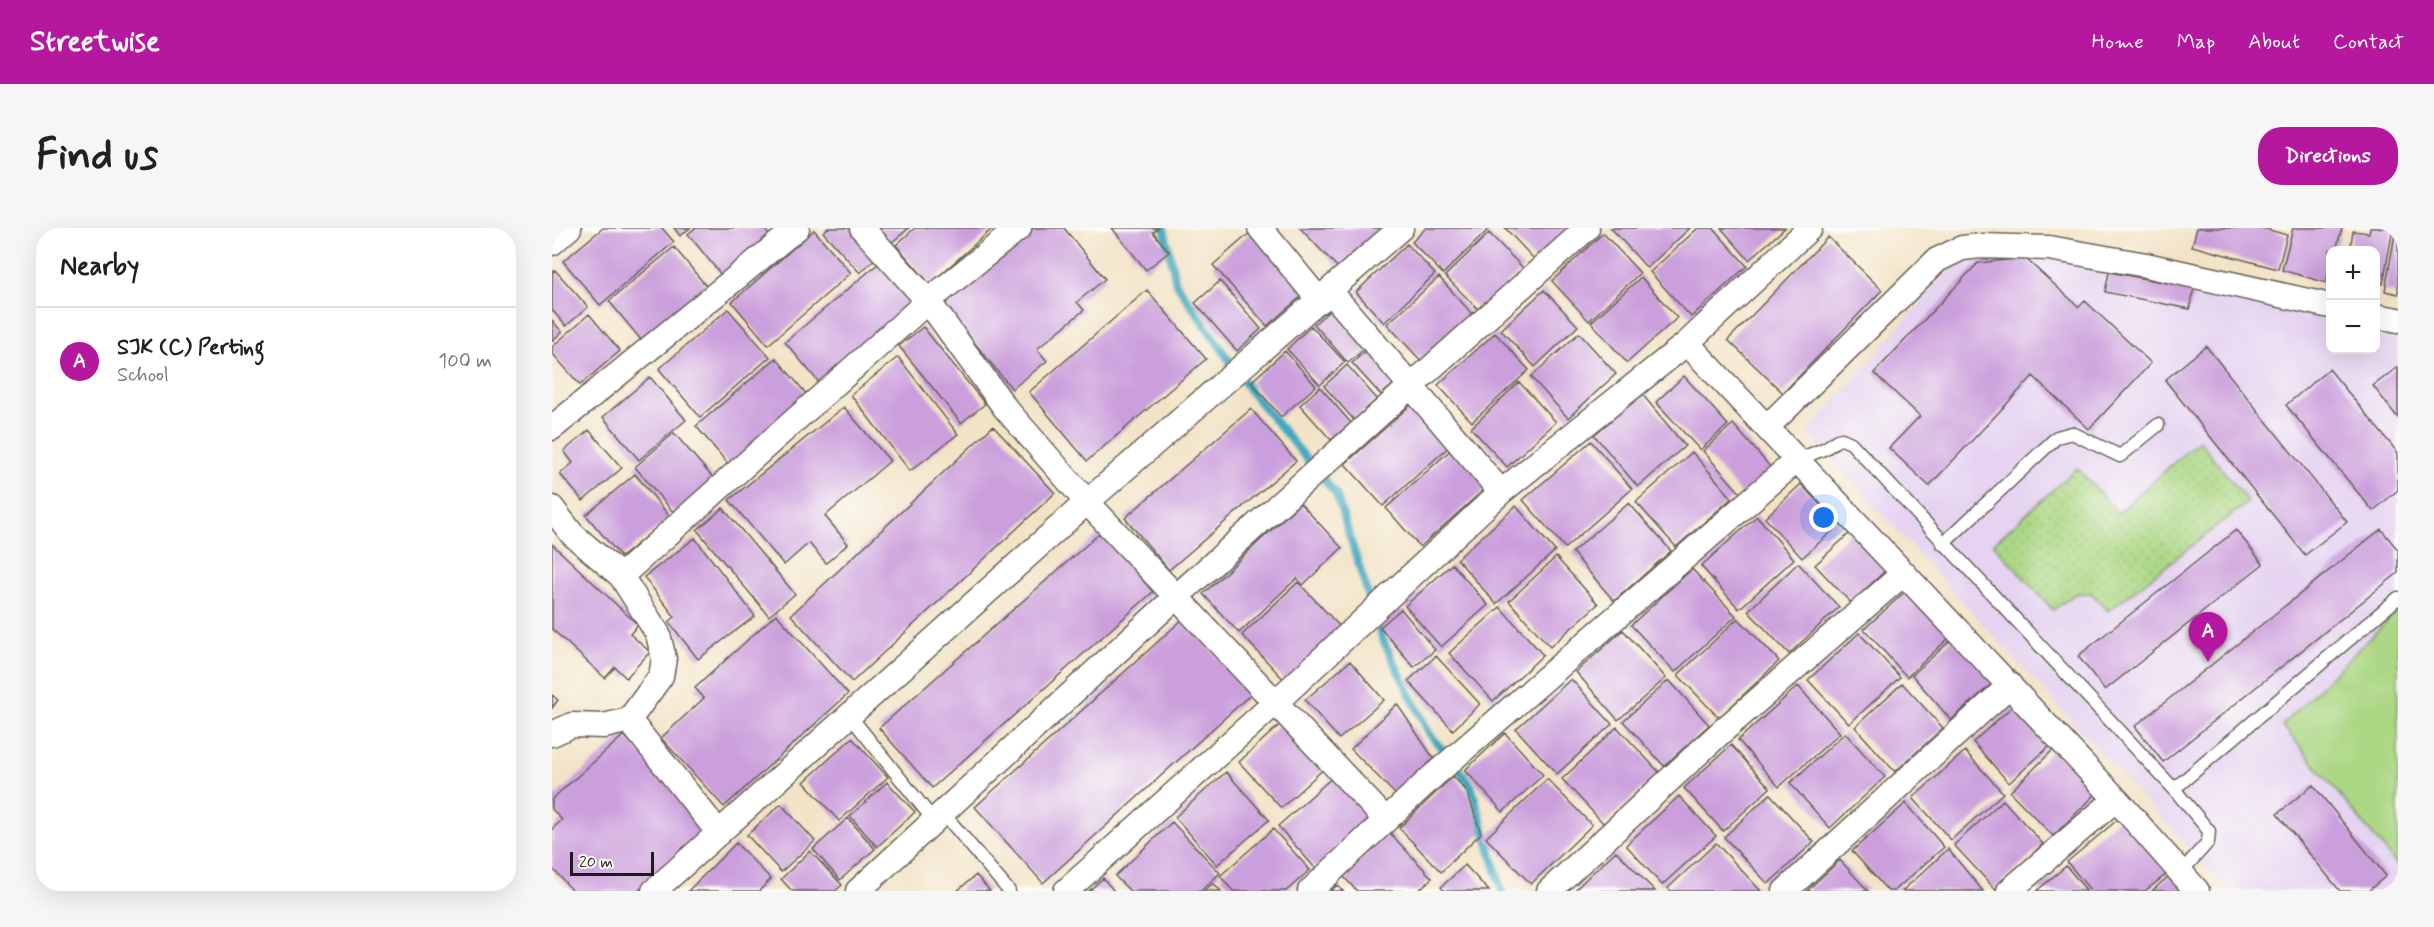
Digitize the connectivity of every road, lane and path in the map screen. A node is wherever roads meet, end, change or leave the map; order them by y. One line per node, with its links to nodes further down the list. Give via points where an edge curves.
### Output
1 (569, 228): 9 (street)
2 (797, 228): 17 (street)
3 (862, 228): 11 (street)
4 (1019, 228): 11 (street)
5 (1260, 228): 10 (street)
6 (1401, 228): 10 (street)
7 (1587, 228): 16 (street)
8 (1810, 228): 15 (street)
9 (552, 243)
10 (1325, 296): 16 (street); 22 (street)
11 (928, 301): 22 (street, via 1006,409); 26 (street)
12 (2326, 305): 19 (street, via 2084,253 2015,245 1962,248 1937,260)
13 (2380, 316): 14 (street)
14 (2398, 320)
15 (1687, 343): 19 (street); 21 (street)
16 (1413, 385): 21 (street); 27 (street)
17 (553, 425)
18 (2158, 425): 24 (lane, via 2120,456 2072,433 2057,437)
19 (1767, 427): 20 (street)
20 (1797, 460): 24 (lane, via 1837,440 1847,440); 25 (street); 37 (street)
21 (1501, 492): 30 (street)
22 (1087, 502): 27 (street); 31 (street)
23 (552, 508): 26 (street, via 572,534)
24 (1943, 544): 34 (lane)
25 (1904, 573): 29 (street); 45 (street, via 1719,734)
26 (621, 576): 32 (street, via 658,634 664,659 661,676)
27 (1176, 597): 30 (street); 36 (street)
28 (2398, 598): 34 (lane)
29 (2010, 685): 35 (street); 46 (street)
30 (1276, 702): 37 (street); 43 (street)
31 (850, 716): 36 (lane); 38 (street)
32 (629, 720): 33 (street, via 604,726 572,725); 38 (street)
33 (552, 735)
34 (2174, 789): 39 (lane, via 2209,831 2208,842)
35 (2116, 799): 39 (street); 47 (street)
36 (939, 818): 41 (street); 42 (lane)
37 (1386, 819): 44 (street)
38 (719, 833): 40 (street)
39 (2181, 872): 48 (street)
40 (654, 891)
41 (858, 891)
42 (1010, 891)
43 (1066, 891)
44 (1310, 891)
45 (1549, 891)
46 (1785, 891)
47 (2009, 891)
48 (2197, 891)

